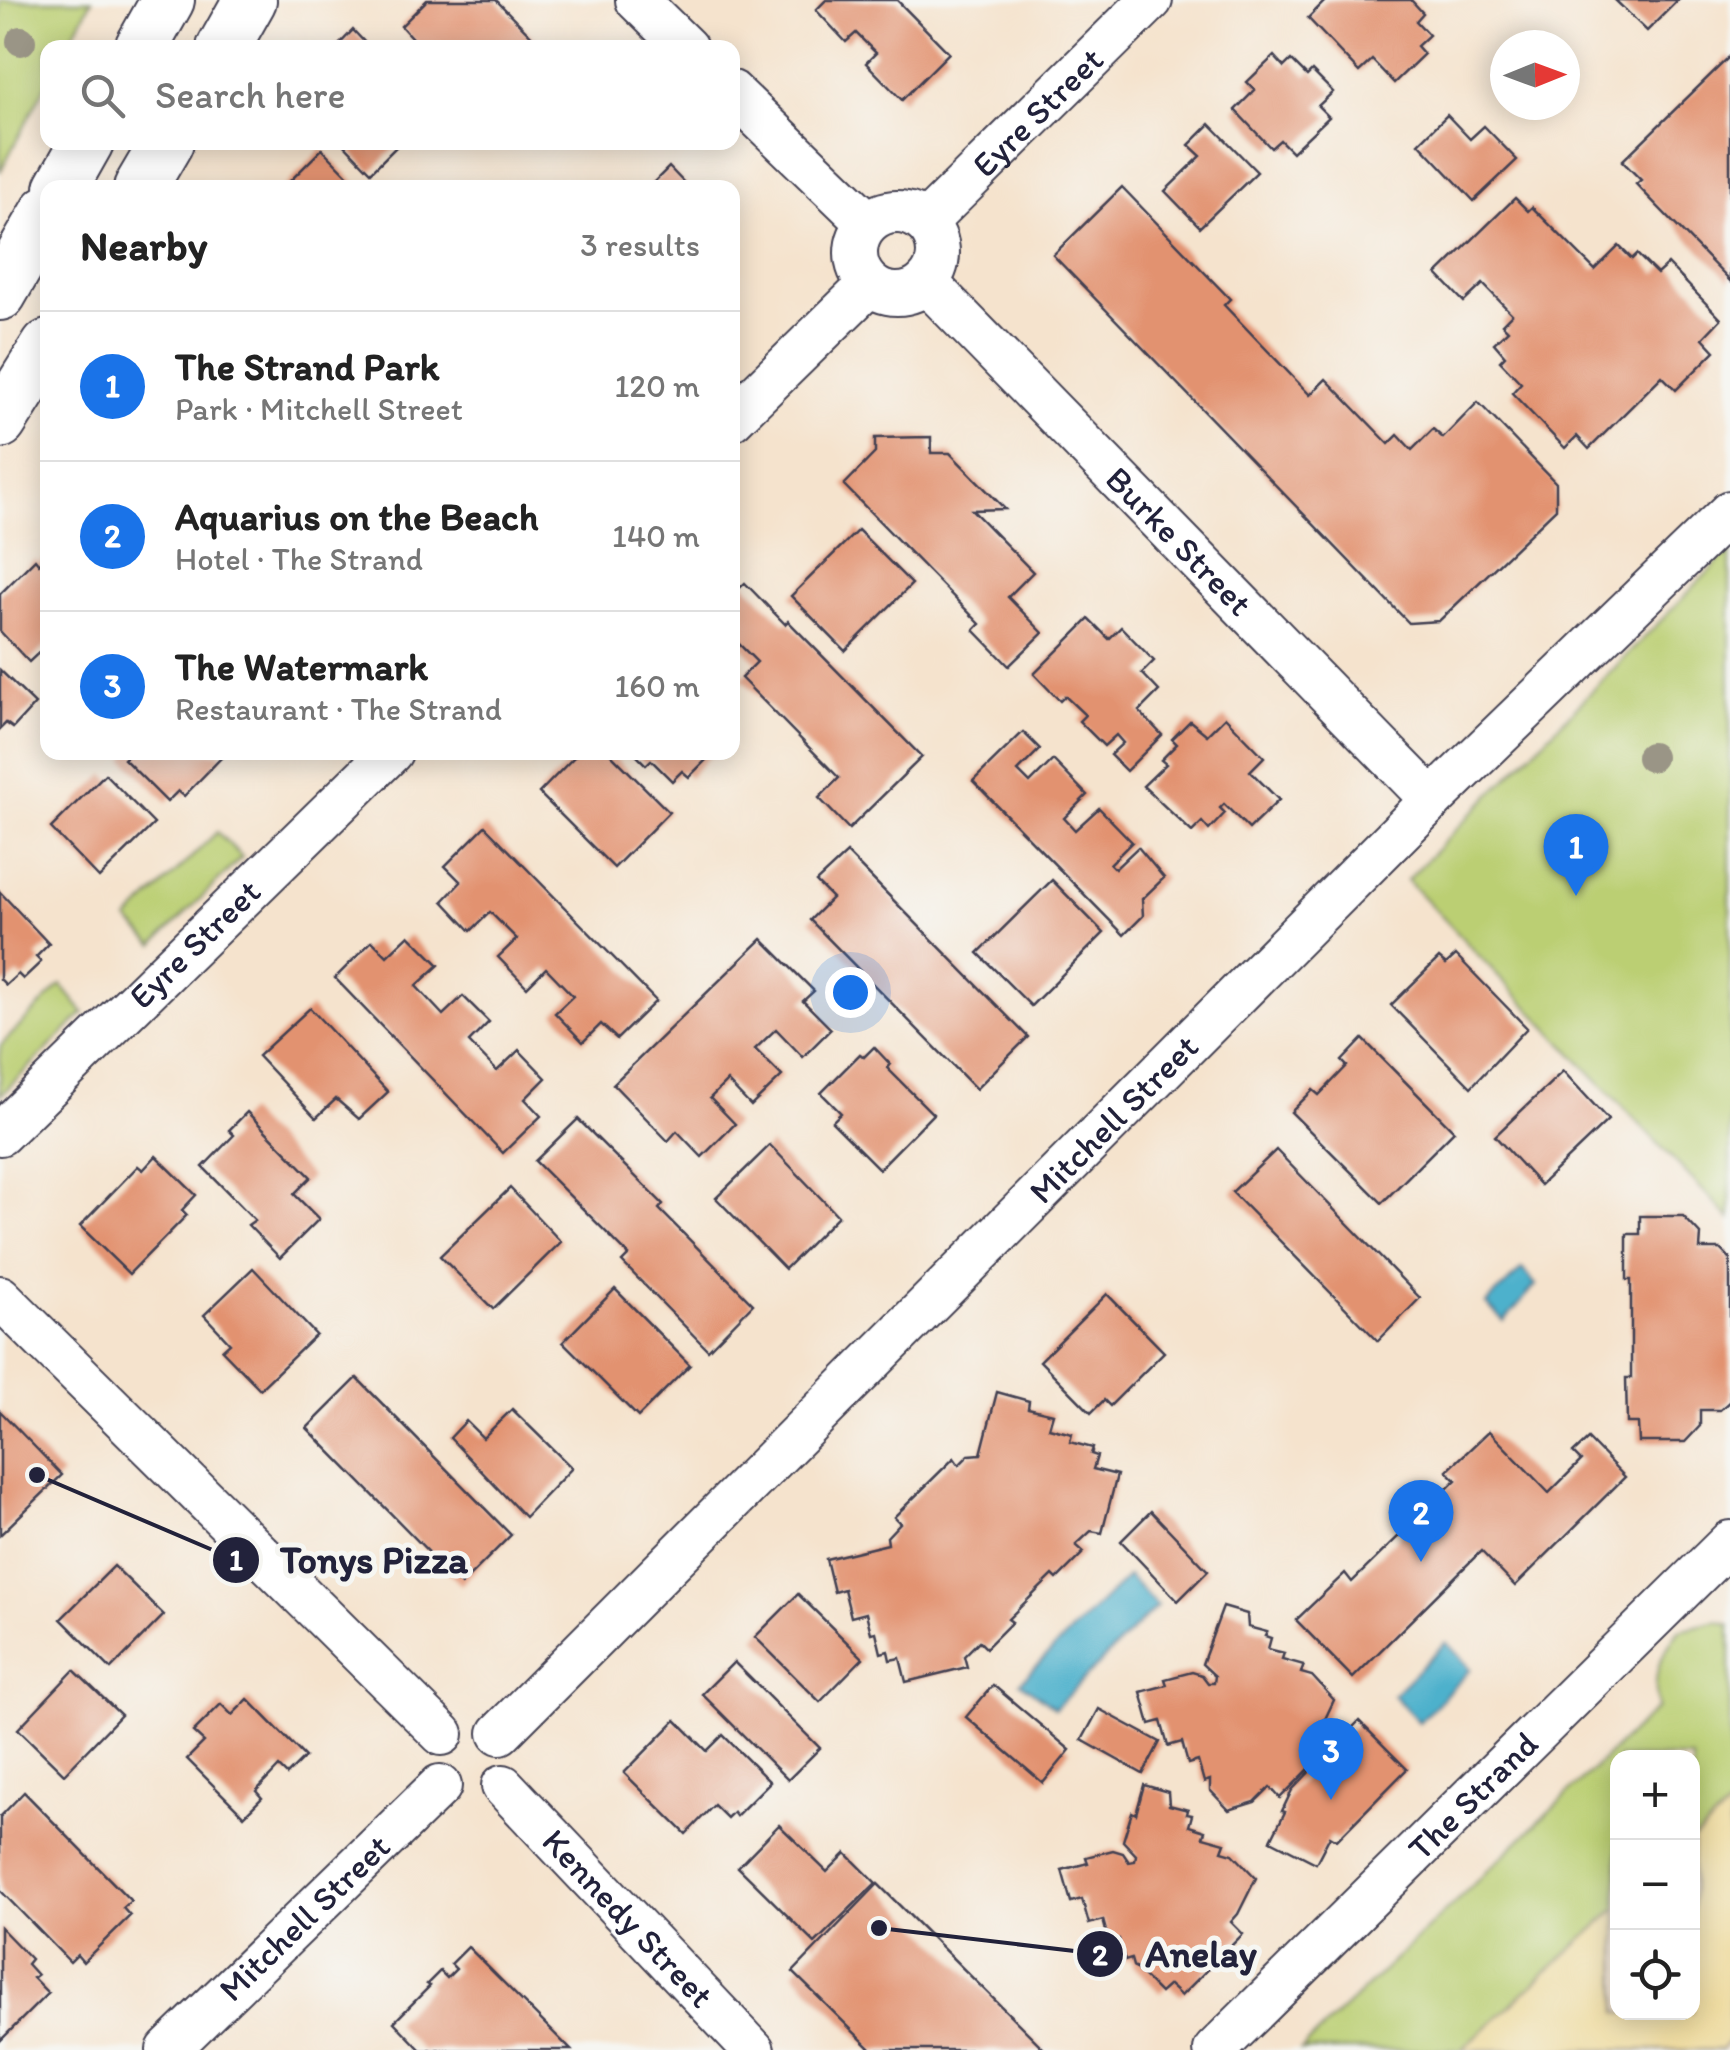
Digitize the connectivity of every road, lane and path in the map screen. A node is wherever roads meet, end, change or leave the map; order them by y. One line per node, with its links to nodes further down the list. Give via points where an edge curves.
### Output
1 (168, 0): 5 (main road)
2 (250, 0): 6 (main road)
3 (637, 0): 7 (street)
4 (1151, 0): 14 (street, Eyre Street)
5 (146, 40)
6 (227, 40)
7 (678, 40)
8 (740, 100): 13 (street)
9 (82, 150): 11 (main road)
10 (162, 150): 12 (main road)
11 (66, 180)
12 (145, 180)
13 (868, 223): 14 (street, via 903,212); 17 (street, via 856,248)
14 (926, 224): 16 (street, via 938,259)
15 (40, 225): 18 (main road)
16 (926, 282): 17 (street, via 904,294); 24 (street, Burke Street)
17 (870, 284): 20 (street)
18 (0, 294)
19 (40, 359): 21 (main road)
20 (740, 411)
21 (0, 422)
22 (1730, 512): 24 (street, Mitchell Street)
23 (382, 760): 25 (street, Eyre Street)
24 (1432, 800): 28 (street, Mitchell Street)
25 (0, 1134)
26 (0, 1296): 29 (street)
27 (1730, 1542): 34 (street, The Strand)
28 (500, 1733): 29 (street, via 478,1721); 31 (street, via 511,1754)
29 (442, 1734): 30 (street, via 432,1754)
30 (440, 1786): 31 (street, via 471,1801); 32 (street, Mitchell Street)
31 (502, 1786): 33 (street, Kennedy Street)
32 (168, 2050)
33 (753, 2050)
34 (1215, 2050)

